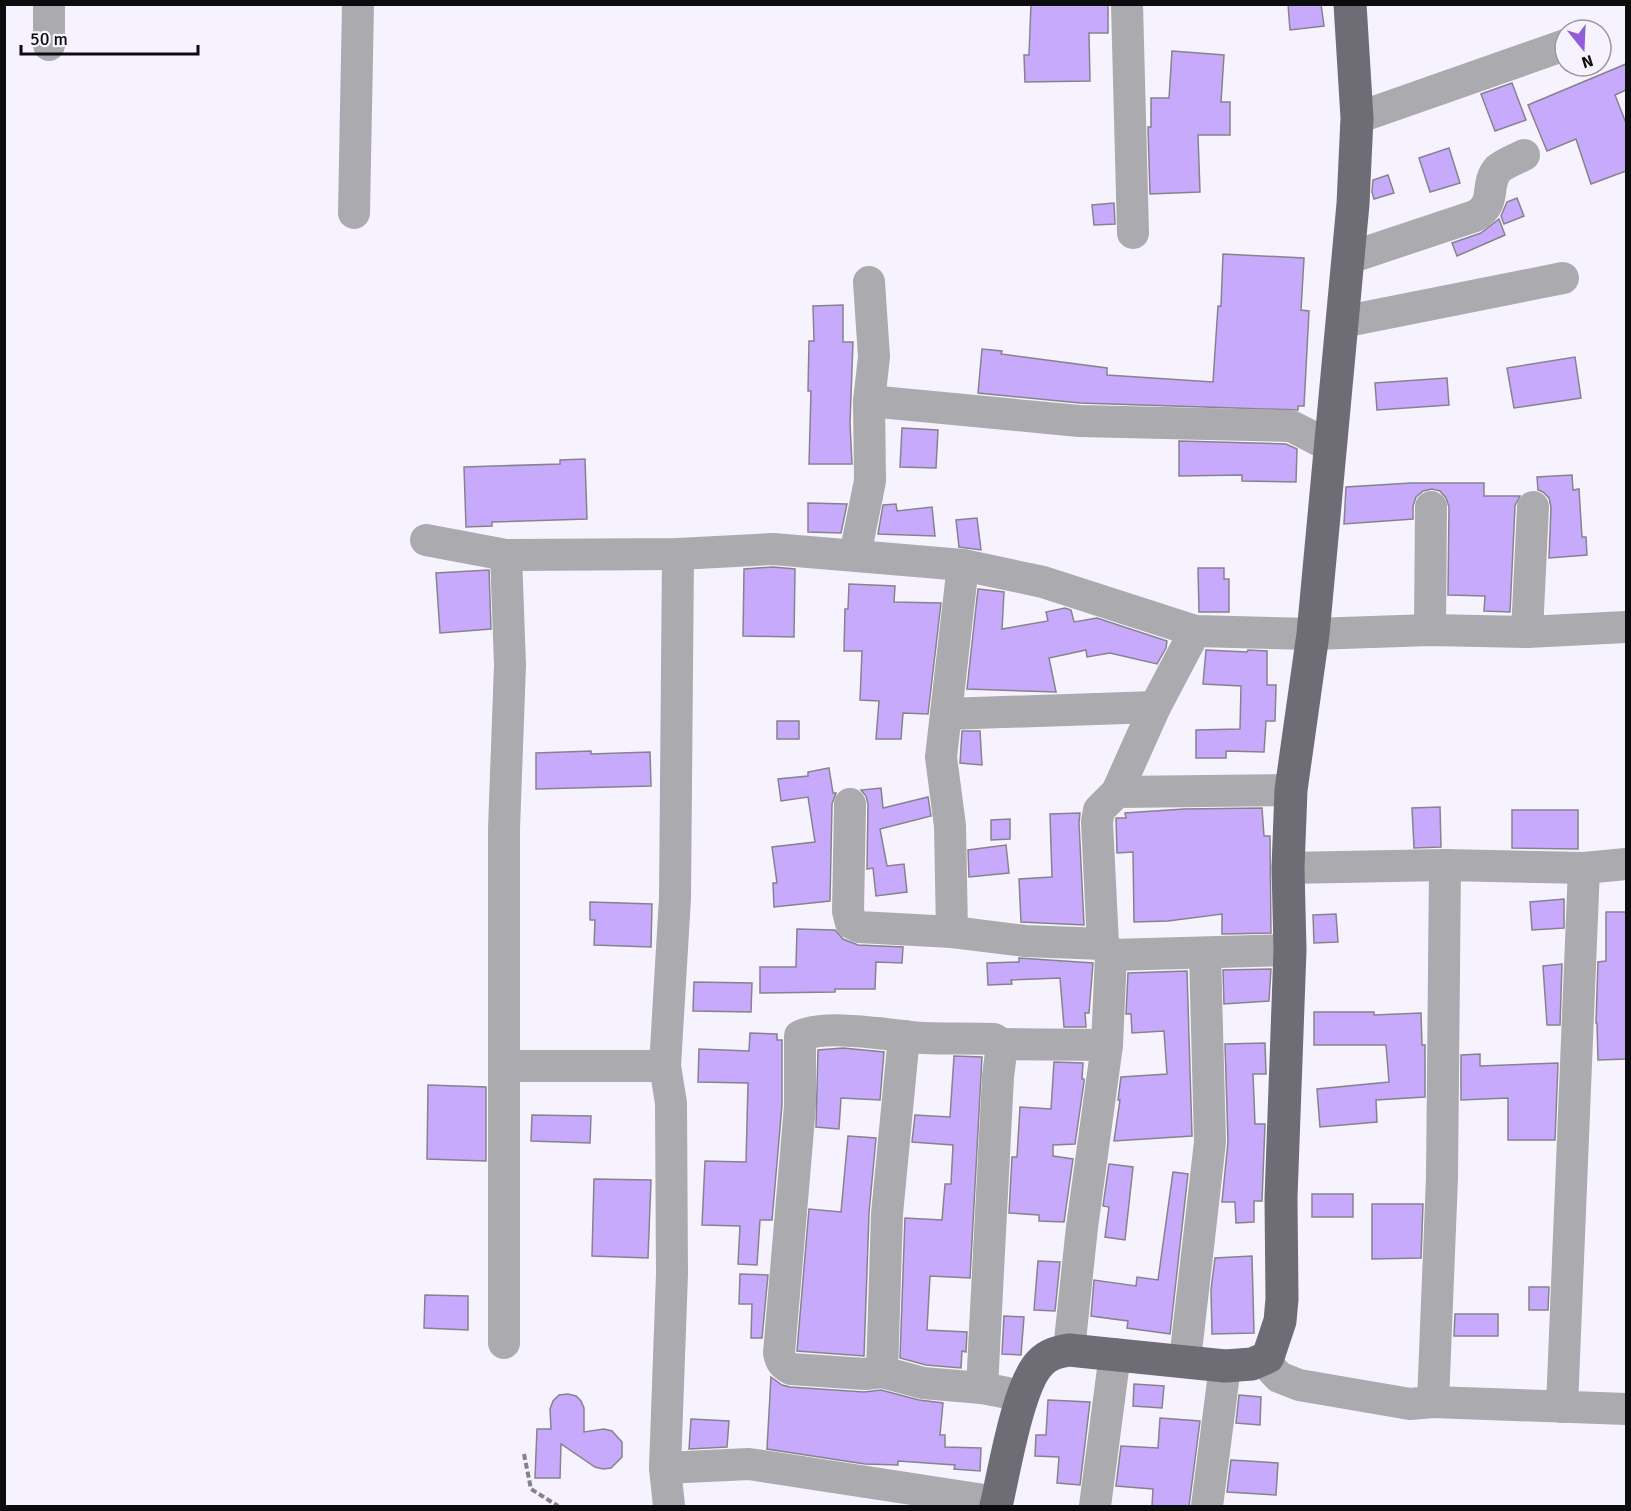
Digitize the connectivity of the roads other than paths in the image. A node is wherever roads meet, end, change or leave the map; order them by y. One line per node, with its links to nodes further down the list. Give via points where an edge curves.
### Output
1 (50, 4): 5 (street)
2 (358, 4): 9 (street)
3 (1127, 4): 10 (street)
4 (1350, 4): 7 (main road)
5 (49, 45)
6 (1553, 49): 7 (street)
7 (1357, 118): 11 (main road)
8 (1524, 155): 11 (street, via 1499,168 1484,211)
9 (354, 213)
10 (1133, 233)
11 (1348, 258): 14 (main road)
12 (1563, 278): 14 (street)
13 (869, 282): 15 (street, via 874,357)
14 (1342, 322): 16 (main road)
15 (869, 401): 16 (street, via 1078,421 1291,426); 22 (street, via 870,481)
16 (1330, 446): 28 (main road)
17 (1431, 507): 25 (street)
18 (1533, 507): 27 (street)
19 (426, 540): 21 (street)
20 (678, 554): 21 (street); 22 (street, via 773,549); 46 (street, via 675,898)
21 (506, 555): 45 (street, via 510,665 504,829)
22 (855, 555): 23 (street)
23 (963, 565): 26 (street, via 1043,582); 30 (street)
24 (1626, 627): 27 (street)
25 (1431, 630): 27 (street); 28 (street)
26 (1196, 632): 28 (street); 29 (street)
27 (1527, 632)
28 (1312, 634): 31 (main road)
29 (1155, 707): 30 (street); 32 (street)
30 (946, 714): 38 (street, via 941,758 950,826)
31 (1291, 790): 32 (street); 36 (main road)
32 (1117, 792): 39 (street, via 1099,810 1097,822)
33 (850, 804): 38 (street, via 851,923 858,927)
34 (1626, 864): 37 (street)
35 (1445, 865): 36 (street); 37 (street); 56 (street, via 1442,1178)
36 (1288, 868): 40 (main road)
37 (1584, 868): 57 (street)
38 (952, 932): 39 (street)
39 (1107, 950): 41 (street); 44 (street)
40 (1290, 950): 41 (street); 51 (main road, via 1281,1198 1282,1299 1275,1341 1268,1358)
41 (1205, 953): 50 (street, via 1210,1142)
42 (904, 1036): 43 (street, via 994,1039); 53 (street, via 887,1214); 53 (street, via 821,1030 800,1036 800,1106 779,1353 784,1366 790,1369)
43 (1002, 1044): 44 (street); 54 (street)
44 (1107, 1045): 48 (street)
45 (505, 1066): 46 (street); 47 (street)
46 (665, 1066): 59 (street, via 671,1103 672,1274)
47 (504, 1343)
48 (1069, 1350): 49 (main road); 55 (main road, via 1052,1353 1039,1364)
49 (1115, 1354): 50 (main road); 62 (street)
50 (1185, 1360): 52 (main road)
51 (1263, 1360): 52 (main road); 56 (street, via 1279,1377 1299,1385 1410,1404)
52 (1225, 1366): 63 (street)
53 (882, 1372): 54 (street, via 923,1383)
54 (982, 1388): 55 (street)
55 (1023, 1396): 60 (main road)
56 (1433, 1402): 57 (street)
57 (1562, 1407): 58 (street)
58 (1626, 1409)
59 (665, 1468): 60 (street, via 749,1464); 61 (street)
60 (997, 1504)
61 (669, 1506)
62 (1095, 1506)
63 (1207, 1506)

